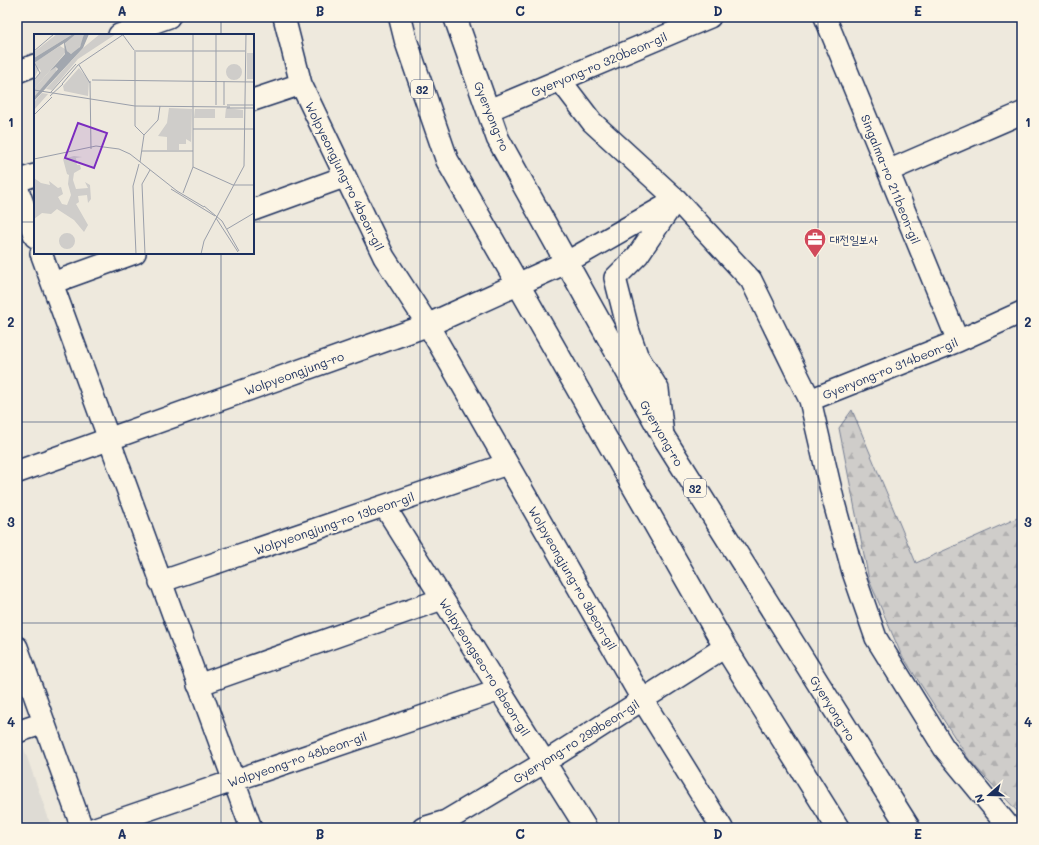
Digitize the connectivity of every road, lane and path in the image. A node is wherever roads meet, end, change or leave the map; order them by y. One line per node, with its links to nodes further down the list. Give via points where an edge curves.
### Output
1 (169, 17): 7 (street)
2 (284, 17): 11 (street, Wolpyeongjung-ro 4beon-gil)
3 (400, 17): 27 (main road, 32, via 447,160)
4 (455, 17): 13 (main road, Gyeryong-ro / 32)
5 (710, 17): 10 (street, Gyeryong-ro 320beon-gil)
6 (824, 17): 15 (street, Singalma-ro 211beon-gil)
7 (122, 34)
8 (34, 65): 9 (street)
9 (17, 72)
10 (560, 80): 13 (street, Gyeryong-ro 320beon-gil); 20 (street, Gyeryong-ro 314beon-gil, via 592,122)
11 (301, 84): 12 (street); 17 (street, Wolpyeongjung-ro 4beon-gil)
12 (254, 100)
13 (489, 110): 25 (main road, Gyeryong-ro / 32, via 498,139)
14 (1022, 113): 15 (street)
15 (888, 171): 30 (street, Singalma-ro 211beon-gil)
16 (34, 175): 18 (street)
17 (344, 177): 21 (street); 29 (street, Wolpyeongjung-ro 4beon-gil, via 384,257)
18 (17, 181)
19 (17, 187): 22 (street)
20 (676, 199): 25 (street); 31 (street, Gyeryong-ro 314beon-gil, via 751,280); 32 (street, via 638,255 615,278 637,355 658,389)
21 (254, 210)
22 (34, 234)
23 (41, 254): 26 (street)
24 (132, 254): 26 (street)
25 (567, 262): 27 (main road, Wolpyeongjung-ro); 32 (main road, Gyeryong-ro / 32)
26 (52, 284): 33 (street)
27 (518, 284): 29 (main road, Wolpyeongjung-ro); 39 (main road, 32)
28 (1022, 312): 30 (street, Gyeryong-ro 314beon-gil)
29 (428, 325): 33 (main road, Wolpyeongjung-ro); 34 (street, Wolpyeongjung-ro 3beon-gil)
30 (958, 341): 31 (street, Gyeryong-ro 314beon-gil)
31 (810, 400): 56 (street, via 853,572 876,638 944,748)
32 (663, 436): 55 (main road, Gyeryong-ro / 32)
33 (108, 440): 35 (main road, Wolpyeongjung-ro); 37 (street)
34 (507, 464): 36 (street, Wolpyeongjung-ro 13beon-gil); 43 (street, Wolpyeongjung-ro 3beon-gil)
35 (17, 472)
36 (385, 506): 37 (street, Wolpyeongjung-ro 13beon-gil); 38 (street, Wolpyeongseo-ro 6beon-gil)
37 (160, 582): 41 (street)
38 (442, 599): 41 (street); 42 (street, Wolpyeongseo-ro 6beon-gil)
39 (725, 647): 43 (street, Gyeryong-ro 299beon-gil); 54 (main road, 32)
40 (17, 648): 44 (street)
41 (198, 685): 47 (street)
42 (500, 690): 46 (street, Wolpyeongseo-ro 6beon-gil); 47 (street, Wolpyeong-ro 48beon-gil)
43 (642, 699): 46 (street, Gyeryong-ro 299beon-gil); 53 (street, Wolpyeongjung-ro 3beon-gil)
44 (44, 723): 45 (street); 48 (street)
45 (17, 732)
46 (545, 762): 51 (street, Gyeryong-ro 299beon-gil, via 446,820); 52 (street, Wolpyeongseo-ro 6beon-gil)
47 (233, 780): 49 (street, Wolpyeong-ro 48beon-gil); 50 (street)
48 (82, 828)
49 (95, 828)
50 (251, 828)
51 (423, 828)
52 (586, 828)
53 (722, 828)
54 (838, 828)
55 (909, 828)
56 (1010, 828)

